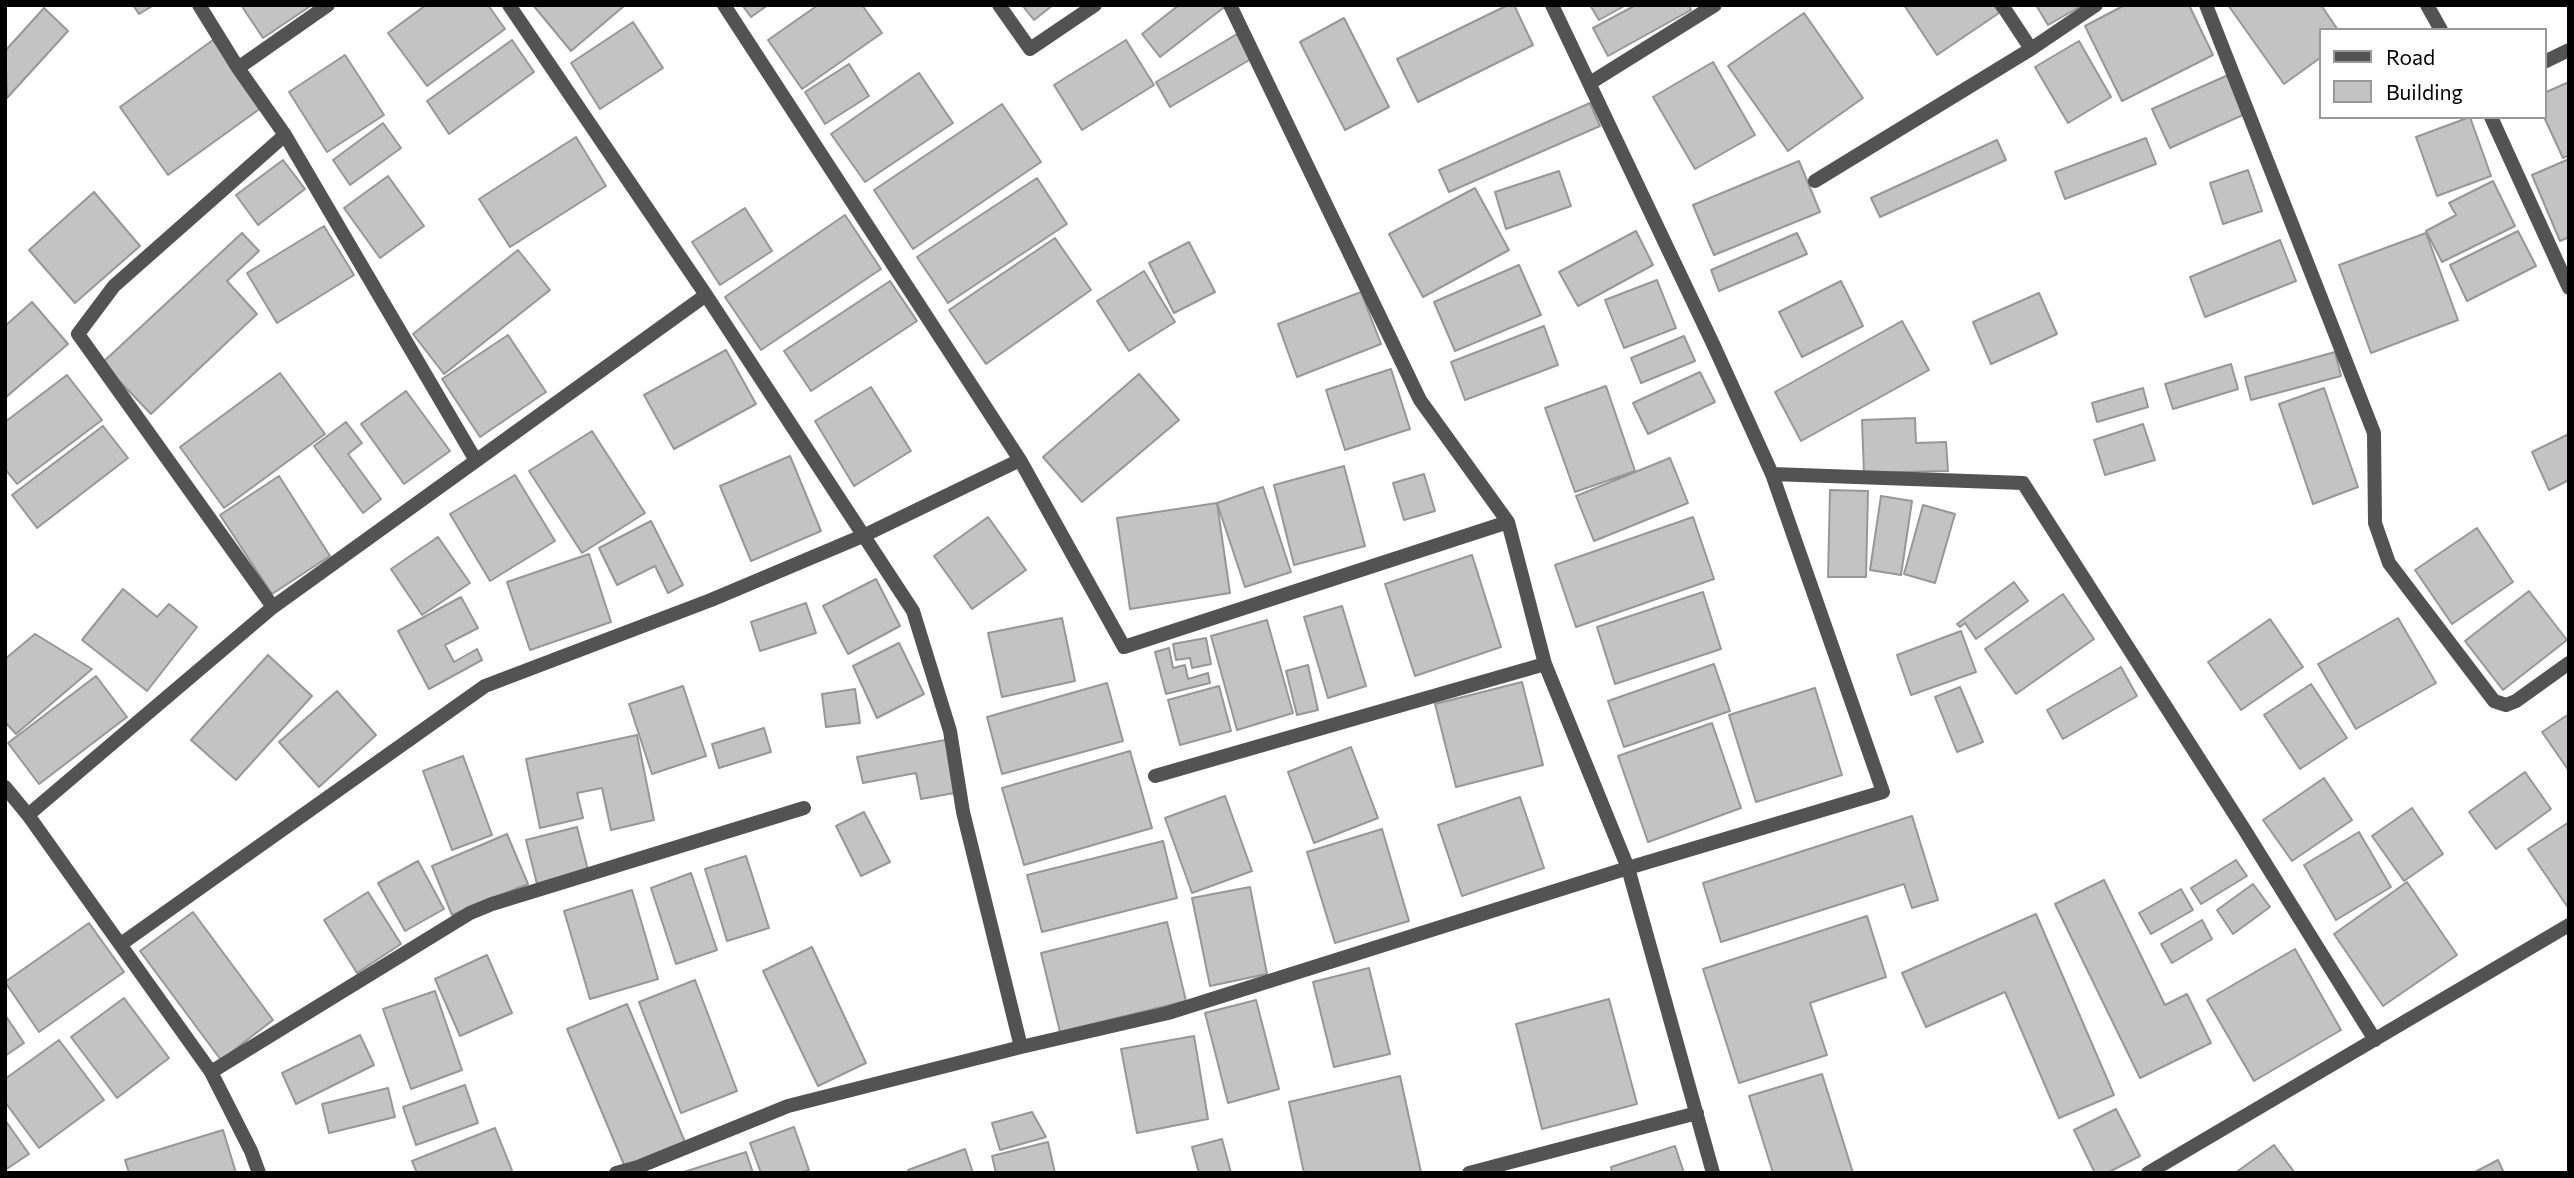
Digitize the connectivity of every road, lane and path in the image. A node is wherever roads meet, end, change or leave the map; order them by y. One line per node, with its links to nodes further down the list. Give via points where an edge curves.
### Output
1 (199, 5): 18 (street)
2 (328, 5): 18 (street)
3 (509, 5): 25 (street)
4 (723, 5): 27 (street)
5 (999, 5): 6 (street, via 1030,50)
6 (1095, 5)
7 (1230, 5): 29 (street, via 1420,400)
8 (1552, 5): 19 (street)
9 (1715, 5): 19 (street)
10 (2002, 5): 15 (street)
11 (2096, 5): 15 (street)
12 (2206, 5): 32 (street, via 2374,433 2375,523 2389,563 2494,701 2506,705 2516,701)
13 (2427, 5): 14 (street)
14 (2440, 28)
15 (2031, 50): 22 (street)
16 (2569, 50): 17 (street)
17 (2546, 61)
18 (238, 68): 21 (street)
19 (1590, 83): 28 (street)
20 (2492, 119): 23 (street)
21 (285, 135): 26 (street); 31 (street, via 114,286 78,334)
22 (1815, 181)
23 (2563, 258): 24 (street)
24 (2569, 288)
25 (706, 295): 26 (street); 30 (street)
26 (475, 459): 31 (street)
27 (1020, 460): 29 (street, via 1124,647); 30 (street)
28 (1772, 474): 38 (street, via 1883,792); 41 (street, via 2022,483)
29 (1508, 522): 33 (street)
30 (865, 535): 40 (street, via 711,600 485,686); 42 (street, via 913,611 946,718 963,812)
31 (273, 607): 37 (street)
32 (2569, 663)
33 (1545, 664): 34 (street); 38 (street)
34 (1155, 776)
35 (5, 787): 37 (street)
36 (804, 808): 43 (street, via 470,913)
37 (28, 815): 40 (street)
38 (1628, 868): 42 (street, via 1168,1013); 44 (street)
39 (2569, 925): 41 (street)
40 (121, 944): 43 (street)
41 (2375, 1040): 46 (street)
42 (1021, 1047): 45 (street, via 788,1106)
43 (211, 1072): 47 (street)
44 (1697, 1113): 49 (street); 50 (street)
45 (638, 1170): 48 (street)
46 (2156, 1171)
47 (259, 1173)
48 (616, 1173)
49 (1469, 1173)
50 (1713, 1173)

